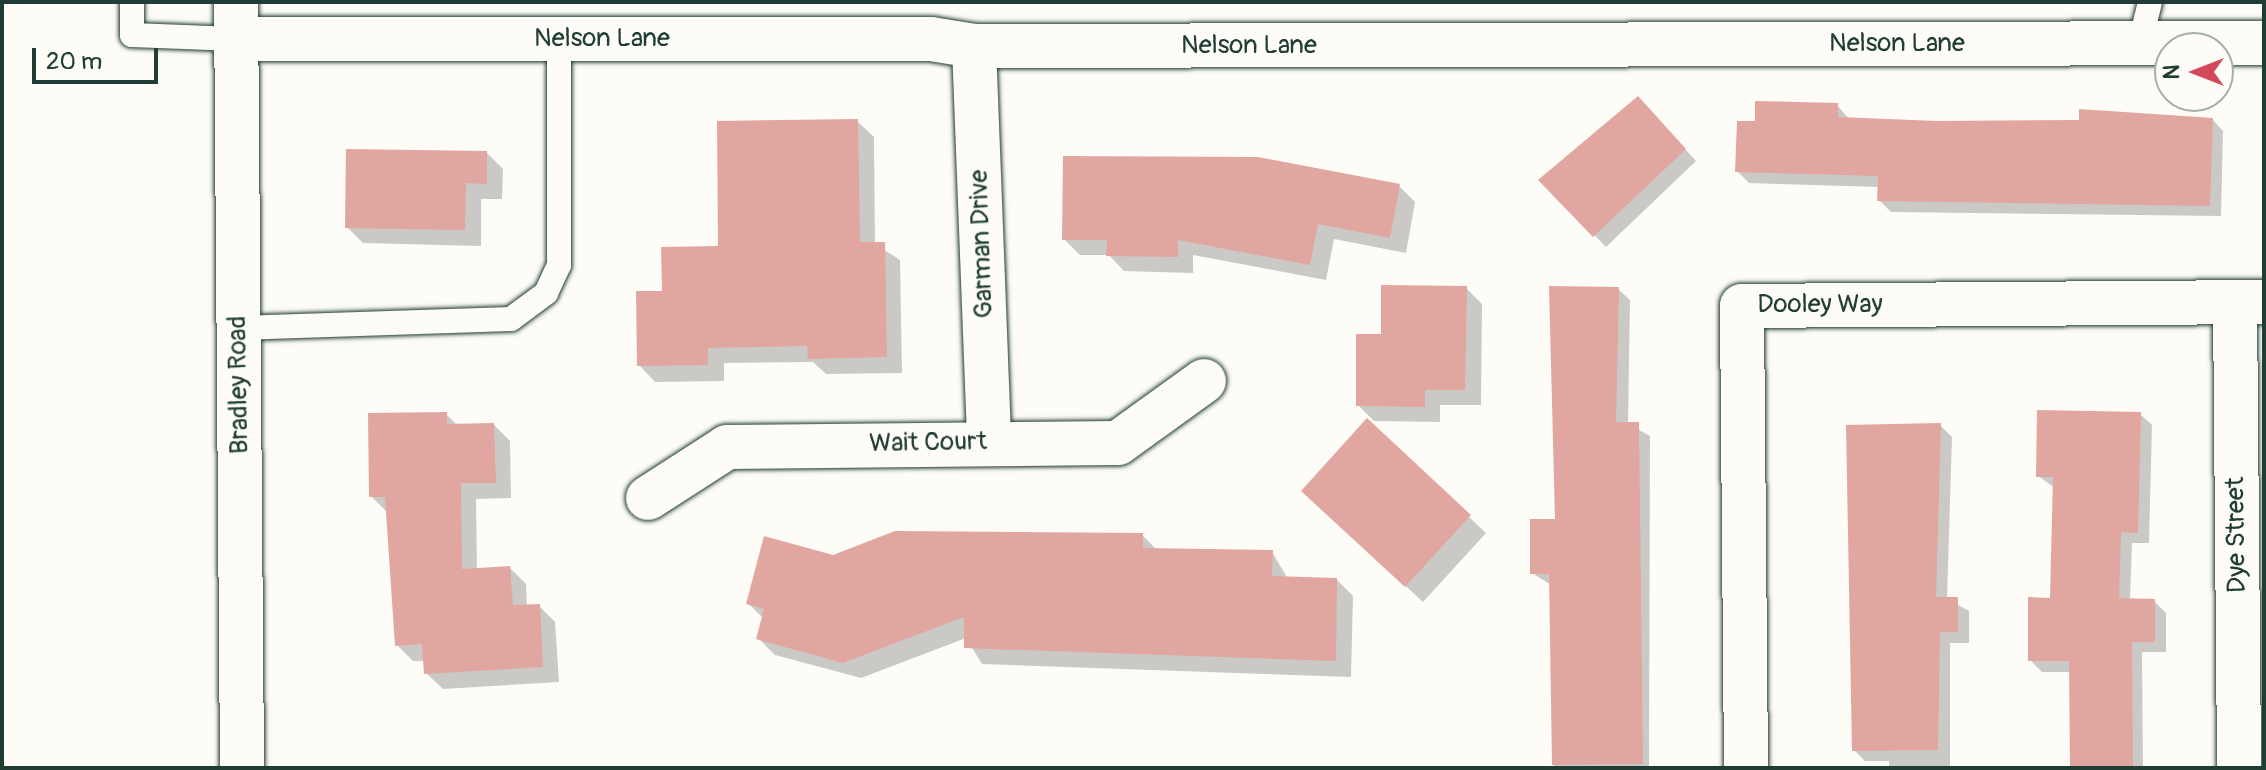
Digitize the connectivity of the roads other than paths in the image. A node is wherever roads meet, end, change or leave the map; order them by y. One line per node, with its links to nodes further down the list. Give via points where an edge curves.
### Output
1 (132, 2): 2 (lane, via 132,35)
2 (236, 21): 4 (street, Nelson Lane); 8 (street, Bradley Road)
3 (2145, 22): 5 (street, Nelson Lane); 6 (street, Nelson Lane)
4 (559, 39): 6 (street, Nelson Lane, via 931,39); 8 (lane, via 559,265 546,293 511,319)
5 (2264, 43)
6 (974, 46): 10 (street, Garman Drive)
7 (2250, 302): 13 (street, Dooley Way, via 1742,306); 14 (street, Dye Street)
8 (238, 328): 12 (street, Bradley Road)
9 (1204, 381): 10 (street, Wait Court, via 1118,443)
10 (989, 441): 11 (street, Wait Court, via 727,447)
11 (648, 498)
12 (242, 768)
13 (1746, 768)
14 (2239, 768)

